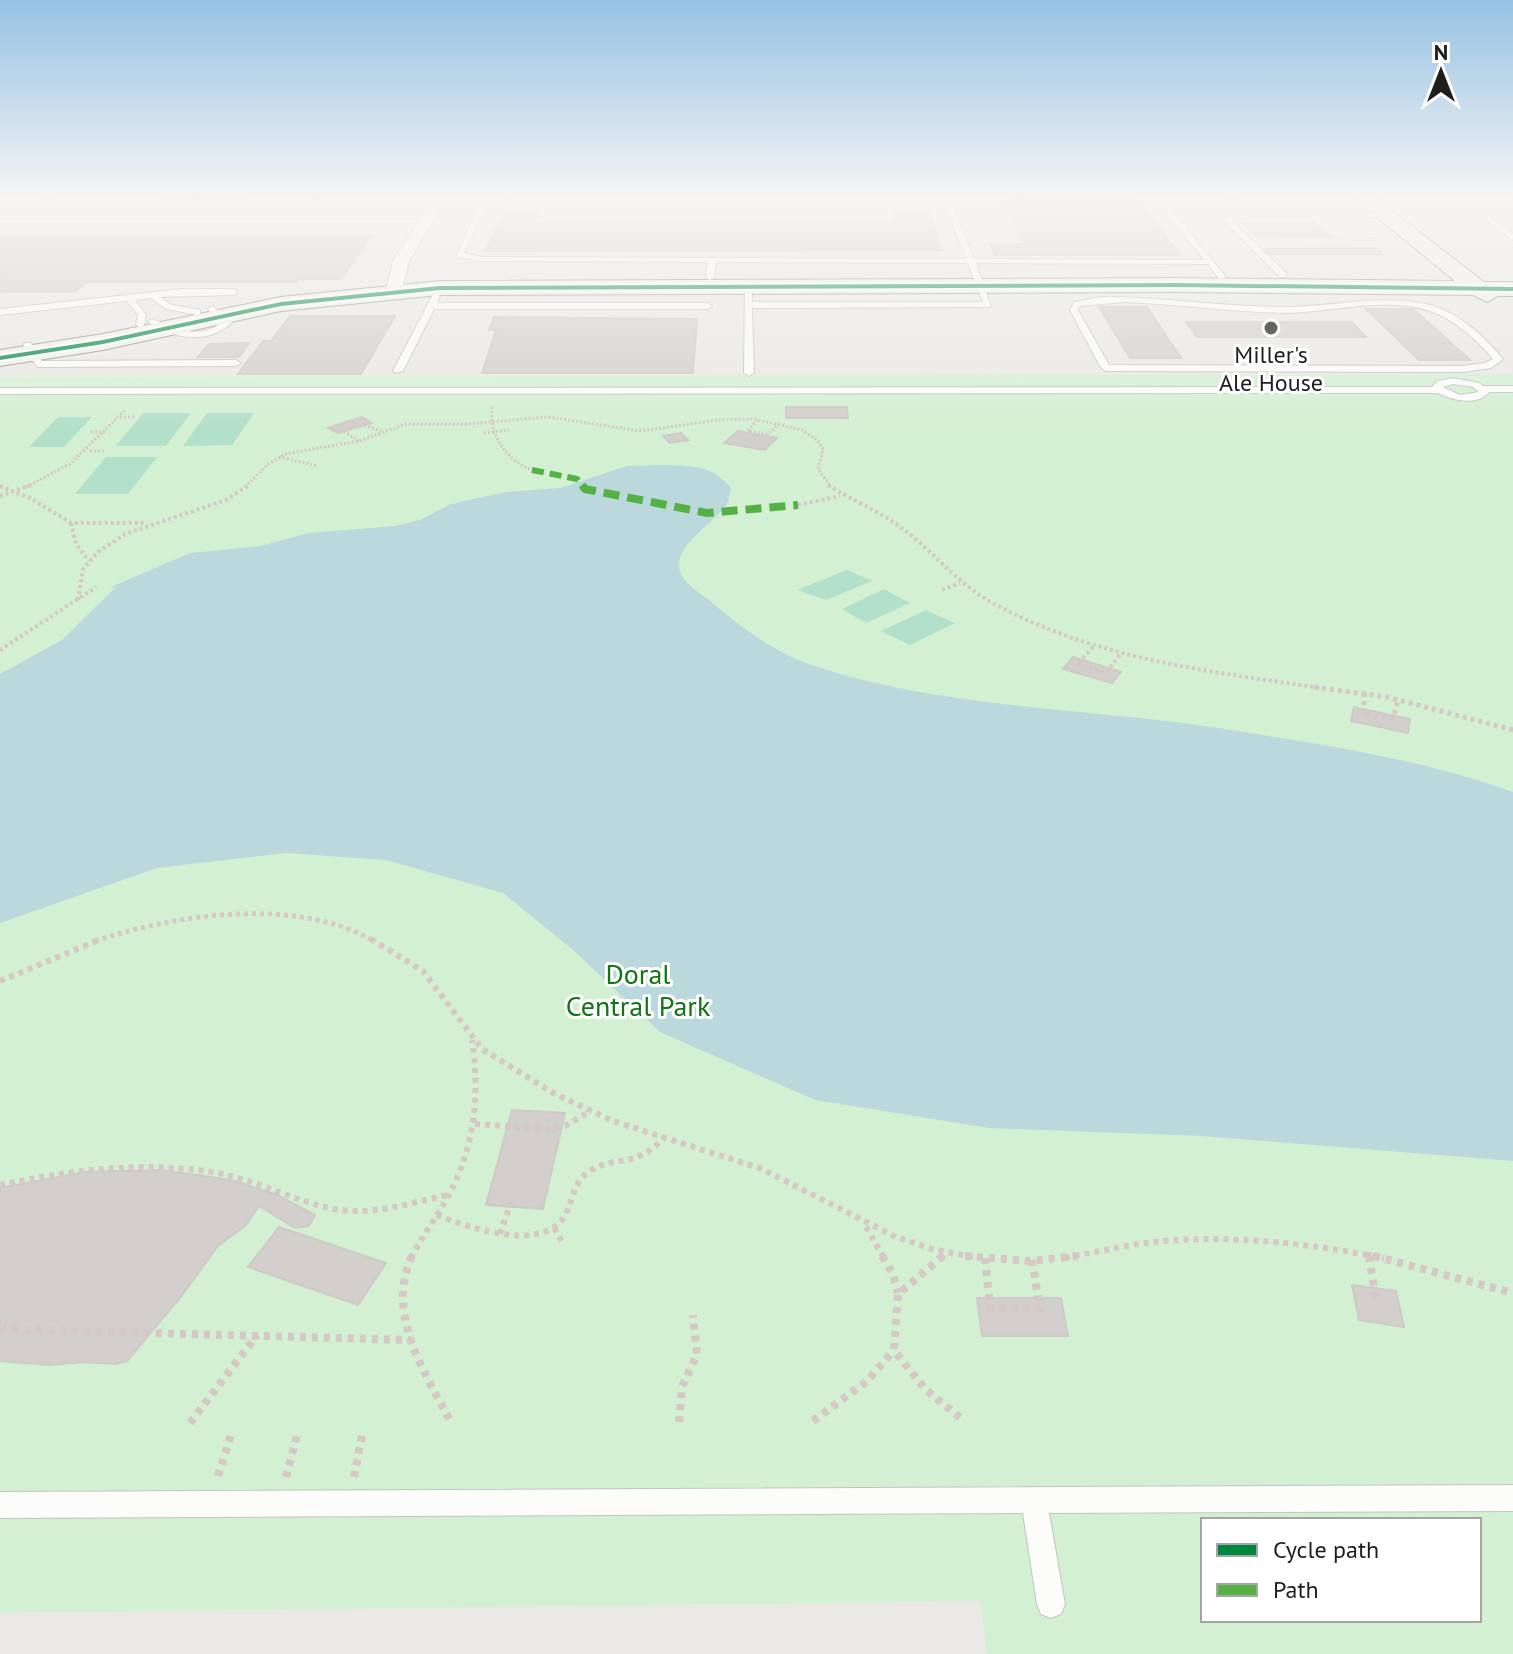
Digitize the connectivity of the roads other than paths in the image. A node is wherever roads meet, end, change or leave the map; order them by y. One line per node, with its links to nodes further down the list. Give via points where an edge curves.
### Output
1 (398, 275): 12 (street)
2 (662, 275): 11 (lane)
3 (965, 275): 11 (street)
4 (969, 275): 11 (street)
5 (969, 275): 11 (lane)
6 (979, 275): 13 (street)
7 (1192, 275): 13 (street)
8 (1461, 275): 14 (street)
9 (1473, 275): 10 (street)
10 (1506, 278): 14 (street)
11 (729, 281): 12 (street, via 475,279); 17 (street); 30 (lane)
12 (395, 286): 18 (street); 22 (street, via 306,292)
13 (1133, 288): 13 (lane, via 1075,305 1106,368 1463,369 1498,361 1450,317 1416,305 1287,310); 14 (street)
14 (1479, 289): 23 (street)
15 (234, 292): 16 (lane)
16 (152, 295): 19 (lane); 22 (lane, via 169,307)
17 (684, 296): 18 (street); 20 (lane)
18 (435, 297): 29 (lane)
19 (129, 298): 21 (lane); 24 (lane)
20 (708, 306)
21 (0, 312)
22 (211, 312): 24 (street)
23 (1513, 315)
24 (153, 325): 26 (street)
25 (0, 349): 26 (street)
26 (30, 349): 27 (street); 28 (lane, via 39,364)
27 (0, 358)
28 (236, 363)
29 (398, 371)
30 (749, 373)
31 (1483, 389): 32 (lane); 33 (lane, via 1453,381 1437,385); 33 (lane, via 1483,396 1472,398)
32 (1513, 389)
33 (1438, 390): 34 (lane)
34 (0, 391)
35 (1513, 1498): 36 (lane)
36 (1034, 1500): 37 (lane); 38 (lane)
37 (0, 1505)
38 (1051, 1604)

